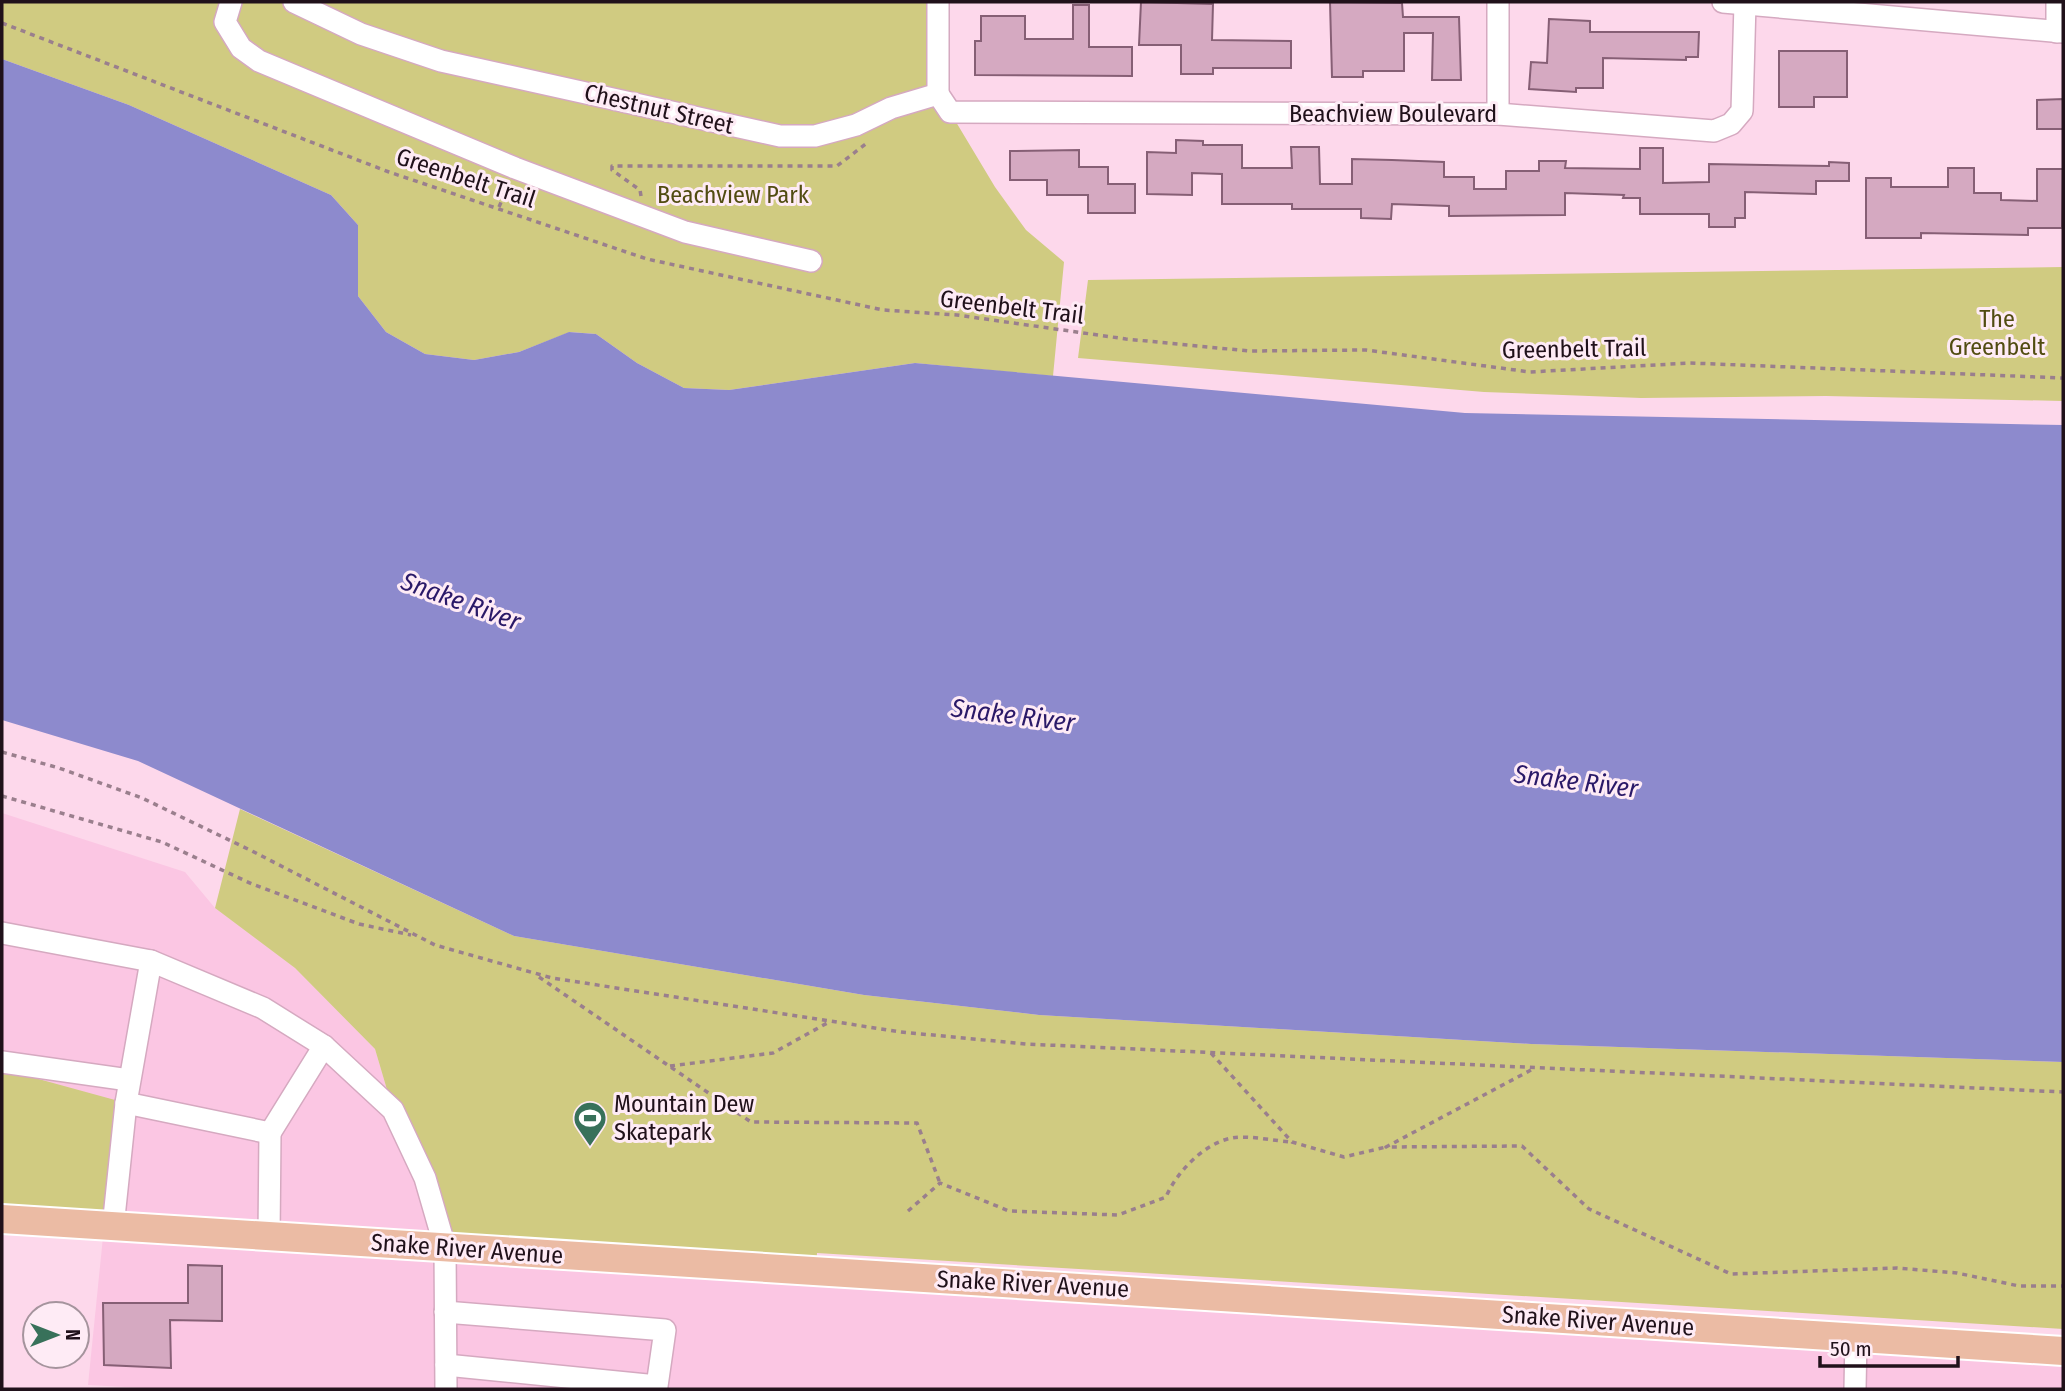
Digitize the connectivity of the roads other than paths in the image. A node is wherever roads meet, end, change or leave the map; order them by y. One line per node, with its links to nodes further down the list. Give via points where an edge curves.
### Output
1 (231, 2): 11 (street, via 225,22 241,48 259,61 515,168 685,232)
2 (294, 2): 9 (street, Chestnut Street, via 361,34 441,61 780,136 815,136)
3 (938, 2): 9 (street)
4 (1498, 2): 10 (street)
5 (1723, 2): 7 (street)
6 (2057, 2): 8 (street)
7 (1745, 3): 8 (street); 10 (street, Beachview Boulevard, via 1742,111 1731,124 1714,131)
8 (2060, 32)
9 (938, 94): 10 (street, Beachview Boulevard, via 950,112)
10 (1498, 114)
11 (811, 261)
12 (2, 933): 13 (street)
13 (150, 961): 14 (street, via 263,1008); 16 (street)
14 (324, 1046): 18 (street); 22 (street, via 393,1110 425,1178)
15 (2, 1062): 16 (street)
16 (129, 1080): 17 (street)
17 (125, 1102): 18 (street); 20 (street)
18 (270, 1133): 21 (street)
19 (2, 1219): 20 (main road, Snake River Avenue)
20 (113, 1227): 21 (main road, Snake River Avenue)
21 (269, 1237): 22 (main road, Snake River Avenue)
22 (445, 1247): 23 (street); 24 (main road, Snake River Avenue)
23 (445, 1312): 26 (street); 26 (street, via 665,1330 657,1386)
24 (1856, 1337): 25 (main road, Snake River Avenue); 28 (street)
25 (2063, 1351)
26 (446, 1366): 27 (street)
27 (446, 1389)
28 (1855, 1389)

